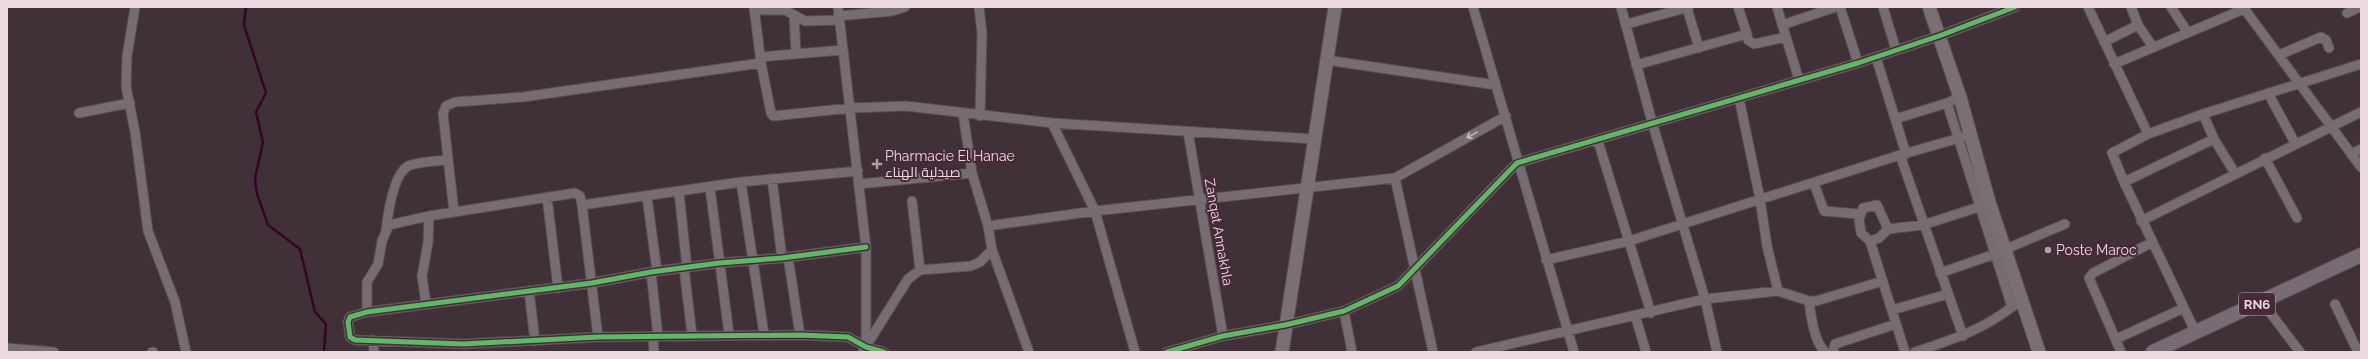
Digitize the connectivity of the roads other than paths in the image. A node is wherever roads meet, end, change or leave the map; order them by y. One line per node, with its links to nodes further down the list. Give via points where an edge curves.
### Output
1 (135, 7): 53 (street, via 126,70)
2 (905, 7): 21 (street)
3 (979, 7): 60 (street, via 982,33)
4 (1335, 7): 42 (main road)
5 (1473, 7): 49 (street)
6 (1621, 7): 25 (street)
7 (1688, 7): 25 (street); 34 (street)
8 (1738, 7): 29 (street)
9 (1777, 7): 26 (street)
10 (1836, 7): 26 (street)
11 (1840, 7): 43 (street)
12 (1883, 7): 37 (street)
13 (1929, 7): 30 (main road)
14 (2015, 7): 30 (street)
15 (2088, 7): 32 (street)
16 (2131, 7): 27 (street)
17 (2171, 7): 28 (street)
18 (2360, 7): 23 (street)
19 (2243, 8): 28 (street); 39 (street)
20 (754, 9): 24 (street, via 785,10); 41 (street)
21 (879, 9): 22 (street)
22 (839, 14): 24 (street, via 805,21); 36 (street)
23 (2347, 14)
24 (794, 15): 38 (street)
25 (1627, 24): 46 (street)
26 (1782, 25): 31 (street)
27 (2138, 25): 32 (street); 33 (street)
28 (2188, 33): 33 (street)
29 (1746, 34): 31 (street, via 1748,40 1754,44); 34 (street)
30 (1939, 36): 37 (street); 52 (main road)
31 (1786, 37): 47 (street)
32 (2104, 42): 44 (street)
33 (2153, 47): 44 (street)
34 (1699, 48): 46 (street)
35 (2329, 48): 39 (street, via 2326,40 2321,37)
36 (842, 50): 38 (street); 55 (street)
37 (1896, 50): 40 (street)
38 (796, 54): 41 (street)
39 (2279, 55): 48 (street)
40 (1876, 57): 43 (street); 62 (street)
41 (760, 60): 55 (street, via 773,116); 77 (street, via 517,98 455,102 446,106 443,114)
42 (1326, 60): 49 (street); 69 (main road)
43 (1858, 63): 47 (street)
44 (2114, 64): 67 (street)
45 (2361, 64): 48 (street)
46 (1636, 65): 63 (street)
47 (1799, 80): 51 (street)
48 (2300, 84): 50 (street); 65 (street)
49 (1496, 85): 61 (street)
50 (2268, 93): 59 (street); 72 (street)
51 (1739, 98): 63 (street); 94 (street)
52 (1960, 98): 54 (street); 68 (main road)
53 (130, 103): 57 (street); 163 (street, via 148,231 175,302)
54 (1947, 103): 62 (street); 68 (street)
55 (851, 108): 58 (street, via 906,106); 80 (street)
56 (2361, 112): 65 (street)
57 (79, 113)
58 (963, 114): 60 (street); 81 (street)
59 (2203, 114): 67 (street); 70 (street)
60 (980, 116): 64 (street)
61 (1506, 116): 78 (street); 83 (street, one-way to 83)
62 (1895, 119): 74 (street)
63 (1652, 122): 71 (street); 105 (street)
64 (1052, 123): 66 (street); 100 (street)
65 (2330, 127): 72 (street); 75 (street)
66 (1188, 132): 69 (street); 95 (street, Zanqat Annakhla)
67 (2148, 134): 86 (street, via 2112,153)
68 (1964, 136): 74 (street); 97 (main road)
69 (1314, 139): 90 (main road)
70 (2214, 139): 82 (street); 86 (street)
71 (1598, 140): 78 (street); 111 (street)
72 (2295, 143): 76 (street)
73 (2361, 149): 75 (street)
74 (1903, 154): 87 (street); 107 (street)
75 (2351, 154): 79 (street)
76 (2265, 158): 82 (street); 103 (street)
77 (447, 160): 99 (street); 110 (street, via 410,165 405,169 395,185)
78 (1518, 163): 120 (street); 124 (street)
79 (2361, 167)
80 (858, 171): 84 (street); 88 (street)
81 (972, 173): 88 (street); 108 (street)
82 (2235, 173): 104 (street)
83 (1395, 178): 90 (street); 124 (street)
84 (772, 179): 85 (street); 117 (street)
85 (741, 182): 89 (street); 119 (street)
86 (2124, 182): 104 (street)
87 (1814, 183): 94 (street); 101 (street, via 1824,211)
88 (859, 184): 114 (street)
89 (710, 188): 91 (street); 121 (street)
90 (1306, 188): 95 (street); 146 (main road, via 1294,281)
91 (679, 192): 93 (street); 122 (street)
92 (547, 197): 98 (street, via 577,193); 99 (street); 129 (street)
93 (647, 197): 98 (street); 125 (street)
94 (1760, 199): 105 (street); 130 (street, via 1767,246)
95 (1198, 200): 100 (street); 154 (street, Zanqat Annakhla)
96 (912, 201): 123 (street)
97 (1985, 204): 107 (street); 116 (main road)
98 (582, 205): 128 (street)
99 (454, 212): 102 (street)
100 (1095, 212): 108 (street); 168 (street)
101 (1859, 214): 109 (street, via 1863,208 1877,205); 112 (street, via 1861,232)
102 (428, 216): 110 (street, via 394,224); 137 (street, via 428,243 422,276)
103 (2297, 218)
104 (2141, 221): 113 (street)
105 (1683, 223): 111 (street); 133 (street)
106 (2065, 224): 116 (street)
107 (1923, 225): 109 (street); 126 (street)
108 (988, 226): 115 (street)
109 (1888, 229): 112 (street, via 1879,238)
110 (386, 230): 142 (street, via 378,264 367,282)
111 (1629, 241): 120 (street); 143 (street)
112 (1870, 241): 127 (street)
113 (2151, 243): 139 (street); 157 (street, via 2093,273 2089,278)
114 (866, 247): 117 (street); 161 (street)
115 (992, 250): 123 (street, via 980,262 971,266); 167 (street)
116 (2001, 252): 126 (street); 136 (main road)
117 (785, 258): 119 (street); 151 (street)
118 (2360, 258): 135 (main road, RN6)
119 (753, 260): 121 (street); 150 (street)
120 (1546, 260): 147 (street)
121 (719, 263): 122 (street); 149 (street)
122 (686, 268): 125 (street); 152 (street)
123 (920, 270): 161 (street, via 908,279)
124 (1414, 270): 141 (street, via 1398,286); 172 (street)
125 (654, 272): 128 (street); 153 (street)
126 (1940, 273): 132 (street)
127 (1883, 281): 134 (street); 140 (street)
128 (592, 283): 129 (street); 156 (street)
129 (558, 288): 131 (street)
130 (1778, 290): 133 (street); 134 (street)
131 (529, 291): 137 (street); 159 (street)
132 (1948, 294): 140 (street); 155 (street)
133 (1705, 299): 143 (street); 176 (street)
134 (1809, 302): 177 (street, via 1822,348)
135 (2262, 302): 148 (main road, RN6); 183 (street)
136 (2017, 303): 155 (street, via 1998,318); 180 (main road)
137 (426, 304): 142 (street)
138 (2335, 304): 184 (street)
139 (2184, 308): 148 (street); 157 (street)
140 (1892, 310): 145 (street)
141 (1344, 311): 146 (street); 171 (street)
142 (367, 312): 158 (street, via 348,319 350,334 355,340)
143 (1651, 312): 144 (street)
144 (1635, 315): 147 (street); 175 (street)
145 (1896, 324): 177 (street, via 1835,344); 178 (street)
146 (1285, 325): 154 (street); 170 (main road)
147 (1568, 331): 173 (street); 174 (street)
148 (2195, 331): 182 (main road, RN6)
149 (729, 334): 150 (street); 152 (street)
150 (764, 334): 151 (street)
151 (800, 334): 161 (street, via 848,338)
152 (692, 335): 153 (street)
153 (655, 336): 156 (street); 165 (street)
154 (1223, 336): 169 (street)
155 (1963, 336): 179 (street)
156 (598, 337): 159 (street)
157 (2116, 339): 181 (street)
158 (373, 340): 159 (street, via 463,344); 164 (street)
159 (535, 341)
160 (7, 348): 162 (street)
161 (864, 349): 166 (street)
162 (54, 352)
163 (186, 352)
164 (374, 352)
165 (654, 352)
166 (884, 352)
167 (1029, 352)
168 (1135, 352)
169 (1167, 352)
170 (1282, 352)
171 (1352, 352)
172 (1433, 352)
173 (1476, 352)
174 (1574, 352)
175 (1646, 352)
176 (1717, 352)
177 (1830, 352)
178 (1905, 352)
179 (1915, 352)
180 (2039, 352)
181 (2121, 352)
182 (2153, 352)
183 (2300, 352)
184 (2358, 352)

